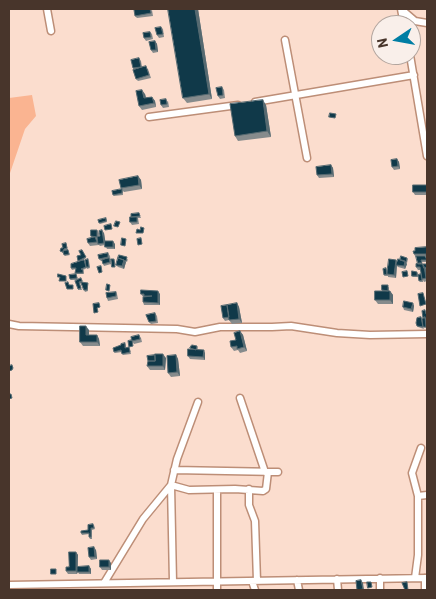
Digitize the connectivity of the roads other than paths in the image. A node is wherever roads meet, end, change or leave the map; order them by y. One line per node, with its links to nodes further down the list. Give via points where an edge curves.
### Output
1 (47, 9): 4 (street)
2 (401, 9): 3 (street, via 415,21)
3 (427, 23)
4 (51, 31)
5 (285, 40): 8 (street)
6 (412, 65): 7 (street)
7 (414, 75): 8 (street); 10 (street)
8 (295, 97): 9 (street); 11 (street)
9 (149, 117)
10 (427, 156)
11 (307, 158)
12 (9, 324): 13 (street, via 195,332 220,327 290,326 336,333)
13 (427, 334)
14 (240, 398): 18 (street)
15 (198, 402): 17 (street)
16 (421, 448): 24 (street, via 412,473)
17 (174, 470): 18 (street); 20 (street)
18 (267, 472): 19 (street); 21 (street, via 265,491)
19 (278, 472)
20 (171, 485): 22 (street, via 189,490); 31 (street); 33 (street, via 143,519)
21 (249, 489): 22 (street); 30 (street, via 249,505 255,521)
22 (217, 490): 32 (street)
23 (427, 495): 24 (street)
24 (418, 496): 26 (street)
25 (380, 578): 26 (street); 28 (street); 39 (street)
26 (415, 578): 27 (street)
27 (426, 578): 40 (street)
28 (336, 579): 29 (street); 38 (street)
29 (297, 580): 30 (street); 37 (street)
30 (255, 581): 32 (street); 36 (street)
31 (173, 582): 32 (street); 33 (street)
32 (217, 582): 35 (street)
33 (104, 583): 34 (street)
34 (9, 585)
35 (217, 590)
36 (255, 590)
37 (299, 590)
38 (338, 590)
39 (380, 590)
40 (425, 590)

